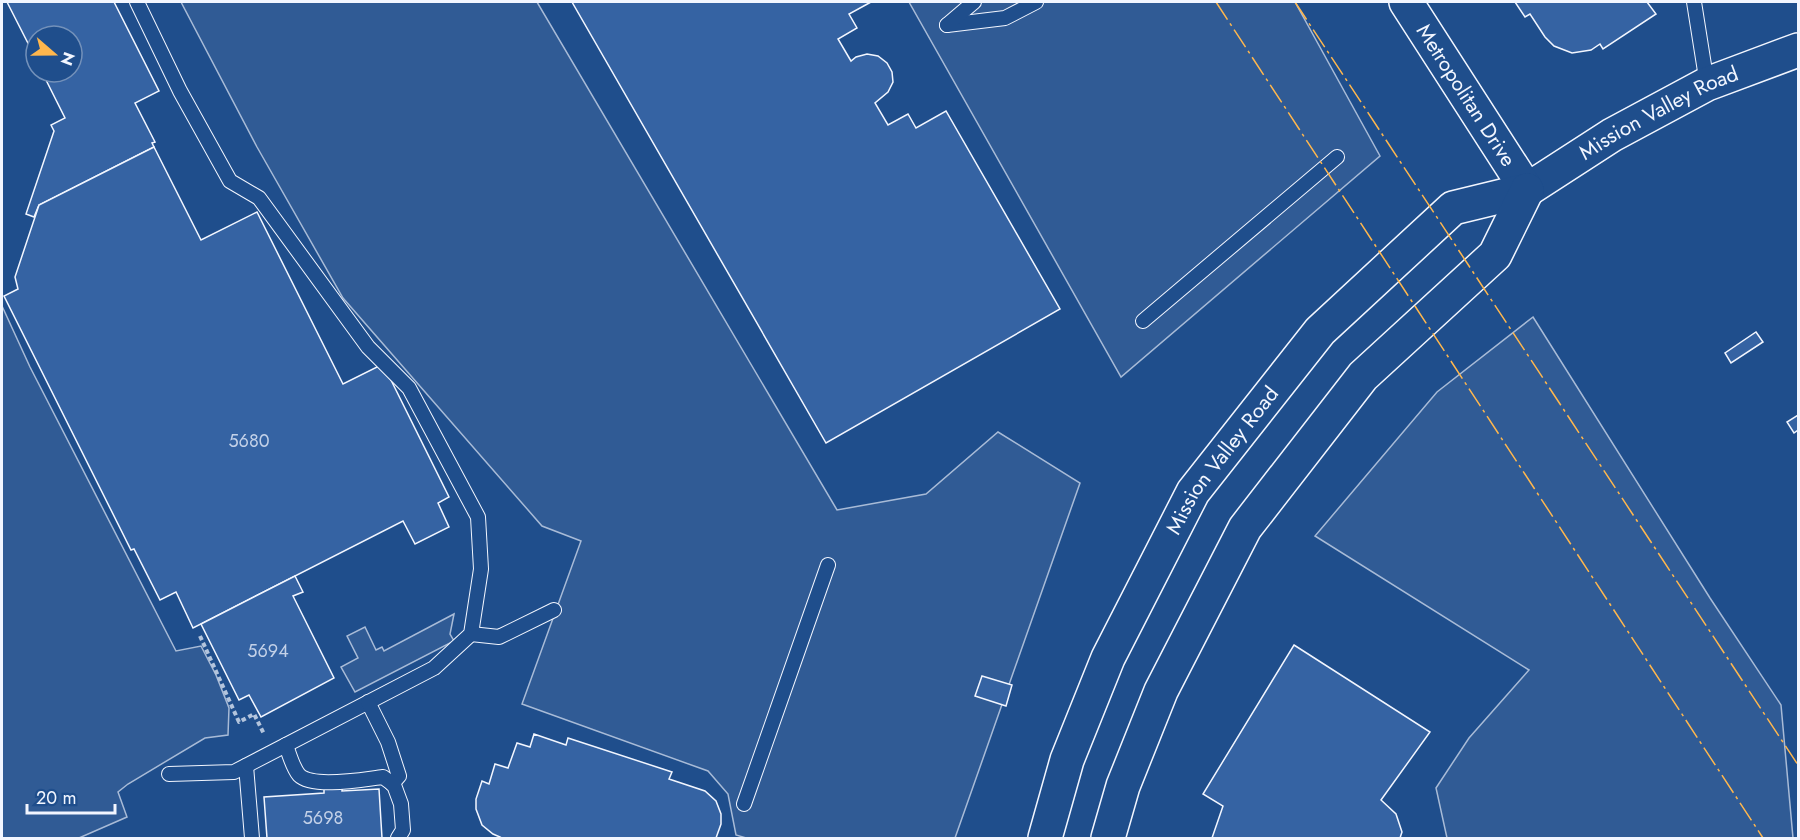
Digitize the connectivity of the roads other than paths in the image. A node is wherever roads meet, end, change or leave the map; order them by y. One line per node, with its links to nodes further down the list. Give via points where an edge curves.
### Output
1 (137, 2): 13 (lane, via 230,181 259,198 368,347 409,388 478,518 481,569)
2 (974, 2): 3 (lane, via 947,25 1005,18)
3 (1036, 2)
4 (1406, 2): 9 (main road, Metropolitan Drive)
5 (1694, 2): 7 (lane)
6 (1798, 50): 7 (main road, Mission Valley Road)
7 (1707, 84): 9 (main road, Mission Valley Road, via 1612,135)
8 (1337, 157): 10 (lane)
9 (1527, 190): 22 (main road, Mission Valley Road, via 1453,208 1320,331 1193,492 1108,658 1067,760); 23 (main road, via 1495,255 1363,376 1245,528 1161,691 1123,786)
10 (1143, 321)
11 (828, 565): 19 (lane)
12 (554, 610): 13 (lane, via 499,637)
13 (471, 634): 14 (lane, via 434,668)
14 (368, 702): 15 (lane); 18 (lane, via 399,776)
15 (285, 745): 16 (lane); 18 (lane, via 300,776 309,780 383,777)
16 (246, 766): 17 (lane, via 234,772); 20 (lane)
17 (169, 774)
18 (392, 784): 21 (lane, via 401,804 403,830)
19 (744, 804)
20 (252, 838)
21 (398, 838)
22 (1045, 838)
23 (1108, 838)

